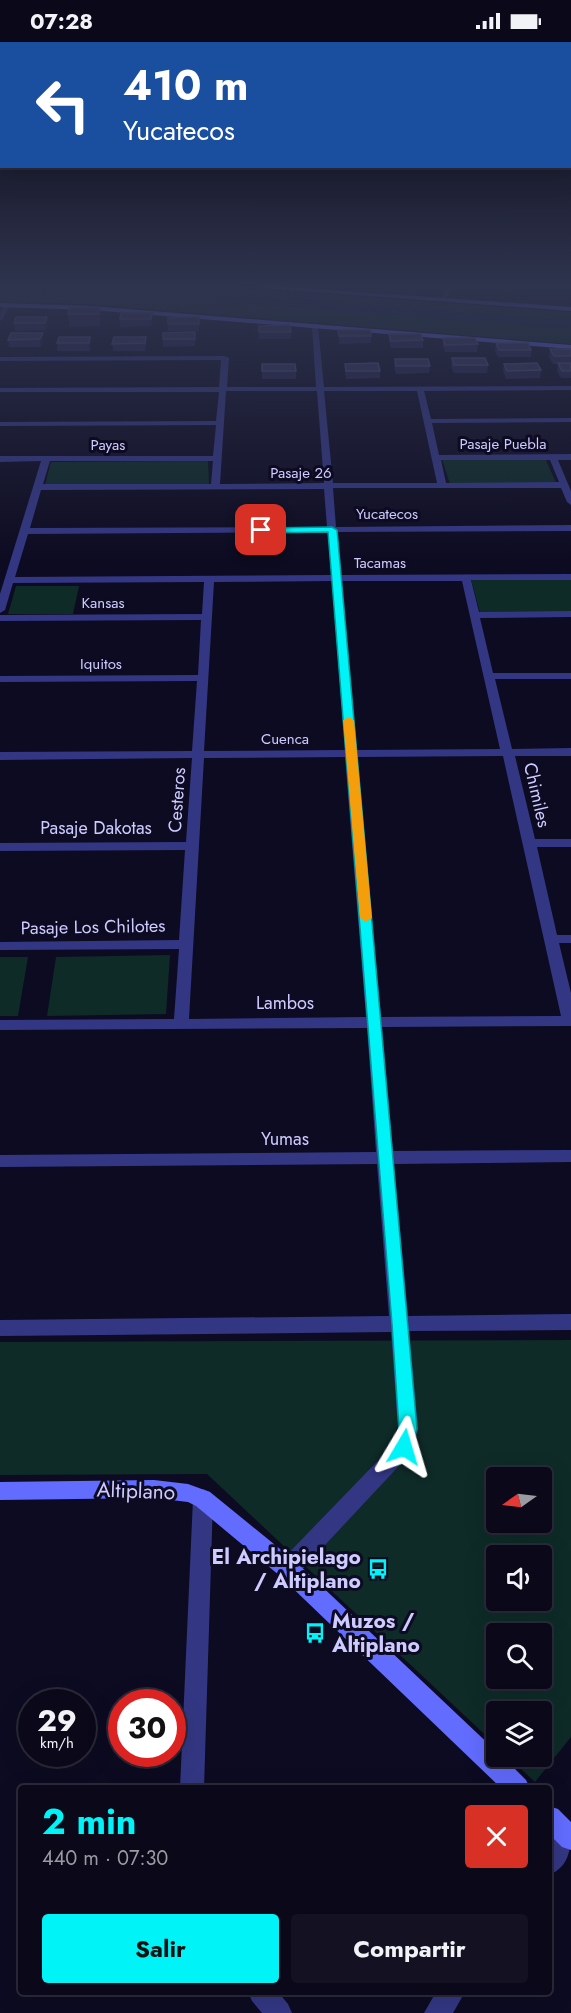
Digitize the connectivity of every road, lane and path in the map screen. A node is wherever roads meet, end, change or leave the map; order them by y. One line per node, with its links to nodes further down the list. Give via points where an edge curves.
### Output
1 (223, 378): 4 (street)
2 (319, 378): 5 (street)
3 (571, 388): 6 (street)
4 (222, 389): 5 (street); 7 (street); 10 (street)
5 (320, 389): 6 (street); 21 (street)
6 (420, 389): 9 (street)
7 (0, 390)
8 (571, 420): 9 (street)
9 (427, 421): 15 (street)
10 (220, 423): 11 (street); 14 (street)
11 (0, 424)
12 (553, 457): 13 (street, Pasaje Puebla); 15 (street, Pasaje Puebla); 19 (street)
13 (571, 457)
14 (217, 458): 17 (street, Payas); 20 (street)
15 (436, 458): 18 (street)
16 (0, 459): 17 (street, Payas)
17 (46, 459): 22 (street)
18 (442, 485): 19 (street, Pasaje 26); 21 (street, Pasaje 26)
19 (564, 485): 23 (street)
20 (214, 486): 21 (street, Pasaje 26); 22 (street, Pasaje 26)
21 (328, 486): 25 (street)
22 (38, 487): 26 (street)
23 (571, 502)
24 (571, 528): 25 (street, Yucatecos)
25 (332, 530): 26 (street, Yucatecos); 28 (street)
26 (24, 531): 31 (street)
27 (571, 577): 29 (street, Tacamas)
28 (336, 578): 29 (street, Tacamas); 30 (street, Tacamas); 43 (street)
29 (466, 578): 34 (street, Chimiles)
30 (209, 579): 31 (street, Tacamas); 35 (street, Cesteros)
31 (9, 580): 32 (street)
32 (0, 610)
33 (571, 614): 34 (street)
34 (475, 615): 37 (street, Chimiles)
35 (206, 617): 36 (street, Kansas); 39 (street, Cesteros)
36 (0, 618)
37 (489, 676): 38 (street); 42 (street, Chimiles)
38 (571, 676)
39 (203, 678): 40 (street, Iquitos); 44 (street, Cesteros)
40 (0, 679)
41 (571, 752): 42 (street, Cuenca)
42 (508, 753): 43 (street, Cuenca); 46 (street, Chimiles)
43 (352, 754): 44 (street, Cuenca); 55 (street)
44 (198, 755): 45 (street, Cuenca); 48 (street, Cesteros)
45 (0, 756)
46 (529, 843): 47 (street); 50 (street, Chimiles)
47 (571, 843)
48 (192, 846): 49 (street, Pasaje Dakotas); 52 (street, Cesteros)
49 (0, 847)
50 (551, 939): 51 (street); 54 (street, Chimiles)
51 (571, 939)
52 (186, 944): 53 (street, Pasaje Los Chilotes); 56 (street, Cesteros)
53 (0, 946)
54 (570, 1021): 55 (street, Lambos)
55 (375, 1022): 56 (street, Lambos); 59 (street)
56 (181, 1023): 57 (street, Lambos)
57 (0, 1025)
58 (571, 1156): 59 (street, Yumas)
59 (386, 1157): 60 (street, Yumas); 62 (street)
60 (0, 1161)
61 (571, 1322): 62 (street)
62 (401, 1324): 63 (street); 66 (street, via 408,1429 404,1447)
63 (0, 1328)
64 (0, 1491): 65 (main road, Altiplano, via 154,1489)
65 (203, 1499): 66 (main road, Altiplano); 67 (street)
66 (288, 1569): 68 (main road, Altiplano)
67 (192, 1785)
68 (515, 1785)
69 (552, 1821): 70 (main road)
70 (570, 1837): 71 (street)
71 (552, 1859)
72 (264, 1995): 74 (street)
73 (450, 1995): 75 (street)
74 (279, 2013)
75 (436, 2013)

